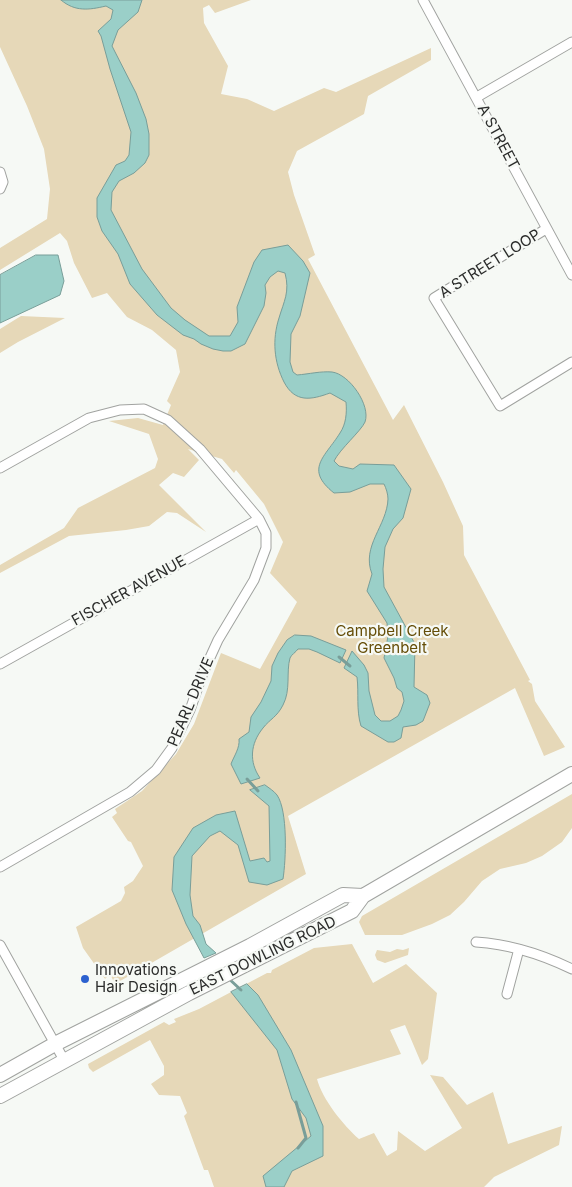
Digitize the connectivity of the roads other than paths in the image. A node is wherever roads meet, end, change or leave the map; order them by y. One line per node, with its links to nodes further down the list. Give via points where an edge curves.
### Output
1 (423, 0): 3 (street, A STREET)
2 (572, 42): 3 (street)
3 (477, 97): 6 (street, A STREET)
4 (0, 172): 5 (street, via 3,182)
5 (0, 189)
6 (546, 229): 7 (street, A STREET); 8 (street, A STREET LOOP, via 434,298 500,406)
7 (572, 275)
8 (572, 362)
9 (0, 468): 10 (street, via 89,418 144,408 168,420 200,449)
10 (259, 519): 11 (street, FISCHER AVENUE); 13 (street, PEARL DRIVE, via 266,533 266,548 254,580 218,640 172,748 156,770 130,792)
11 (0, 664)
12 (572, 774): 14 (main road, EAST DOWLING ROAD)
13 (0, 867)
14 (362, 896): 19 (main road, EAST DOWLING ROAD, via 352,911 258,957); 19 (main road, EAST DOWLING ROAD, via 343,895 250,946)
15 (476, 942): 17 (street)
16 (0, 945): 21 (street)
17 (520, 949): 18 (street); 20 (street)
18 (572, 969)
19 (185, 987): 21 (main road, EAST DOWLING ROAD); 22 (main road, EAST DOWLING ROAD)
20 (507, 994)
21 (55, 1044): 22 (street); 23 (main road, EAST DOWLING ROAD)
22 (64, 1060): 24 (main road, EAST DOWLING ROAD)
23 (0, 1074)
24 (0, 1096)

